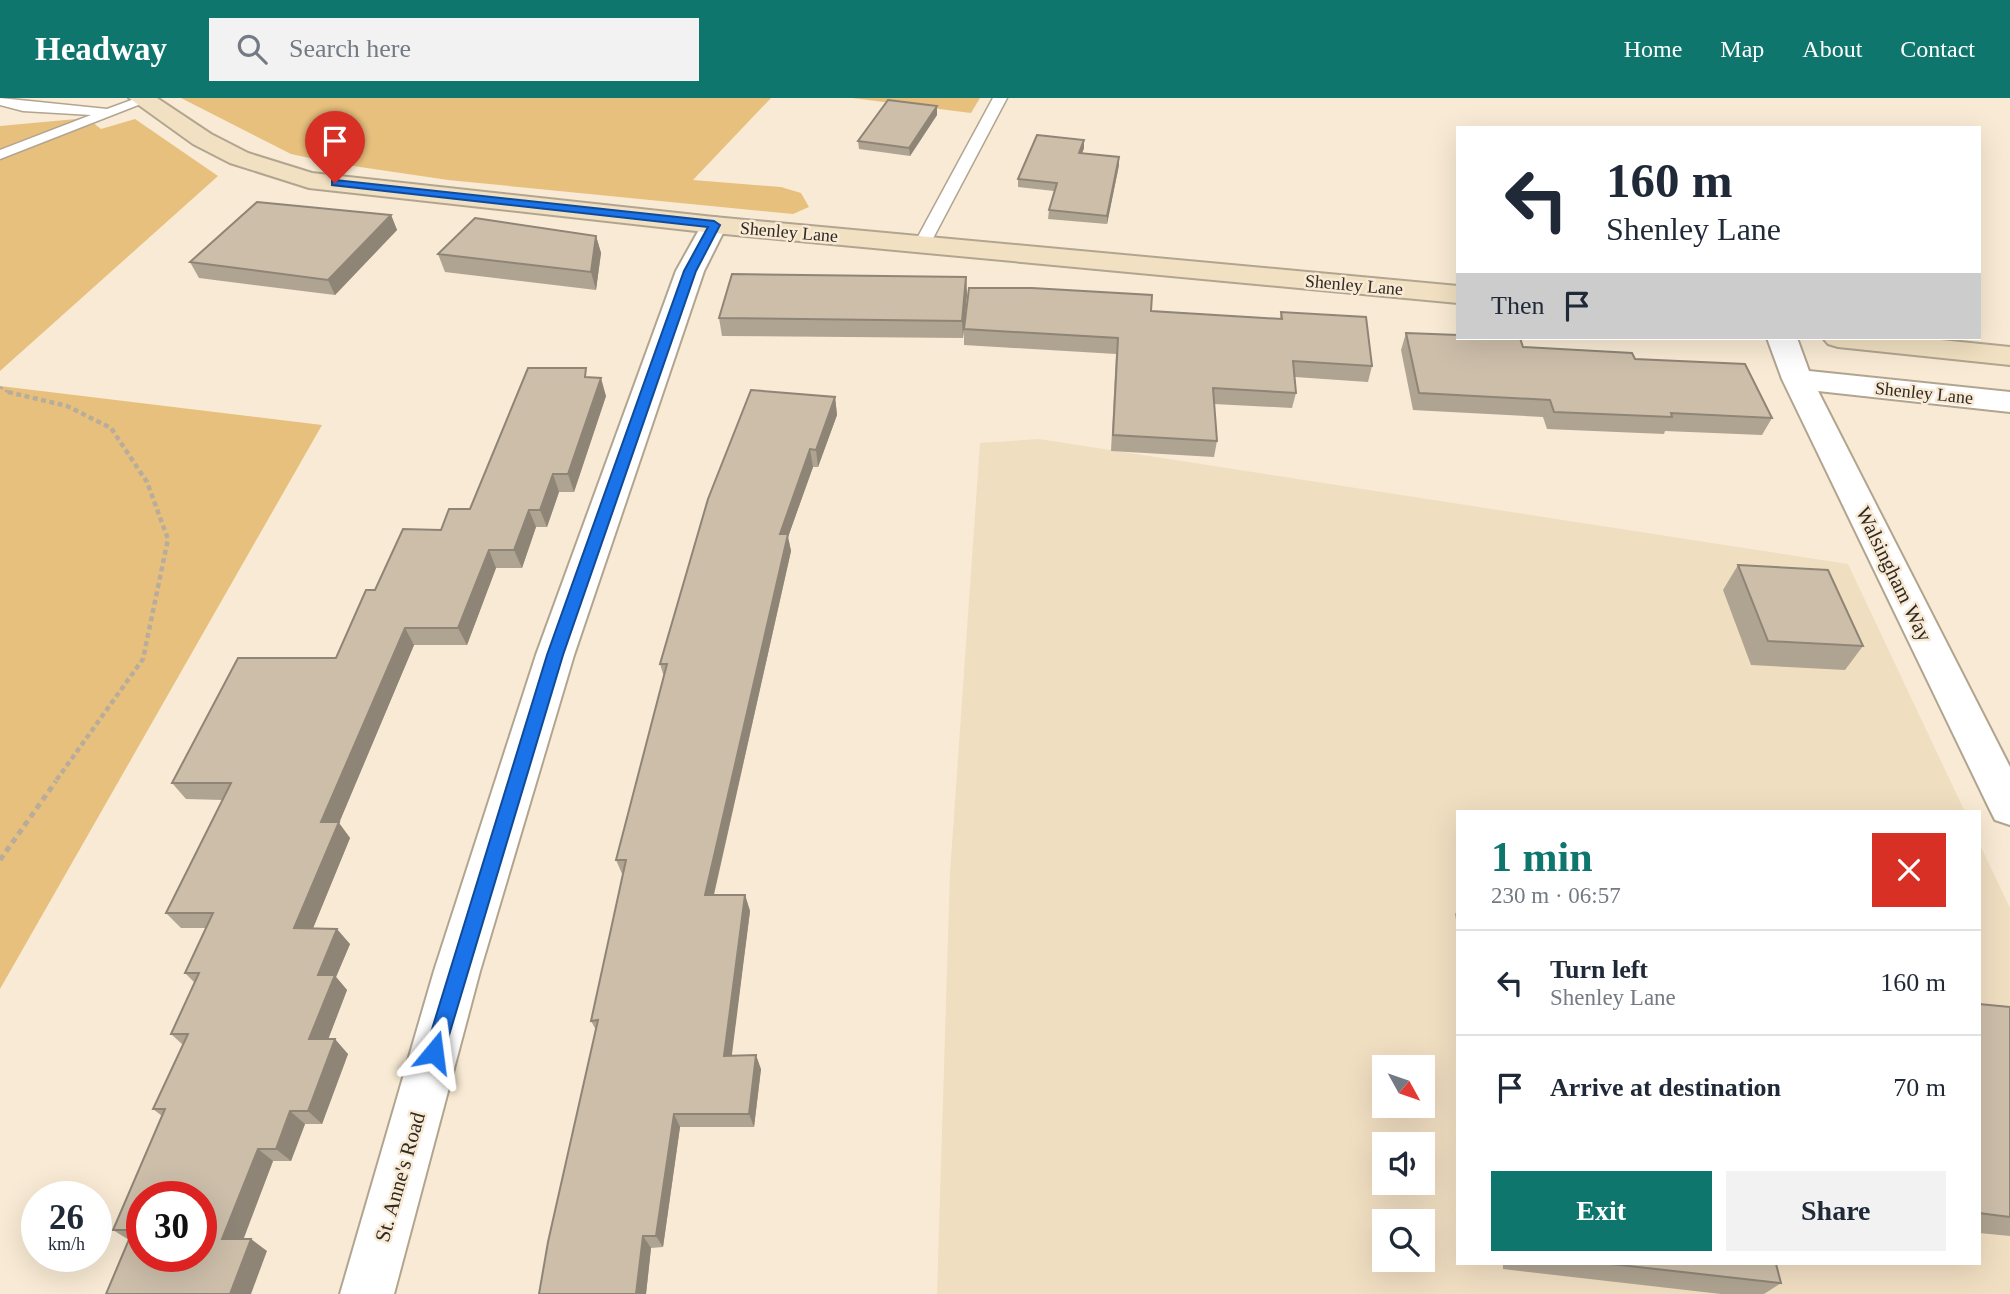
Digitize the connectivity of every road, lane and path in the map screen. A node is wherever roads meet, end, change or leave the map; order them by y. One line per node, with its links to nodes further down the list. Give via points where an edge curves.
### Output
1 (1000, 98): 7 (lane)
2 (143, 99): 4 (lane); 6 (main road, Shenley Lane, via 239,158 309,180)
3 (0, 101): 4 (lane, via 23,107)
4 (112, 112): 5 (lane)
5 (0, 155)
6 (714, 225): 7 (main road, Shenley Lane); 17 (street, St. Anne's Road, via 690,271 555,655 457,971)
7 (922, 244): 8 (main road, Shenley Lane)
8 (1456, 295)
9 (1783, 340): 12 (street, Walsingham Way)
10 (1857, 340): 11 (main road)
11 (2010, 356)
12 (1797, 379): 14 (street, Shenley Lane); 15 (street, Walsingham Way)
13 (0, 387): 16 (path, via 15,396 67,406 111,428 147,482 168,540 143,659)
14 (2010, 402)
15 (2010, 808)
16 (0, 860)
17 (367, 1294)

